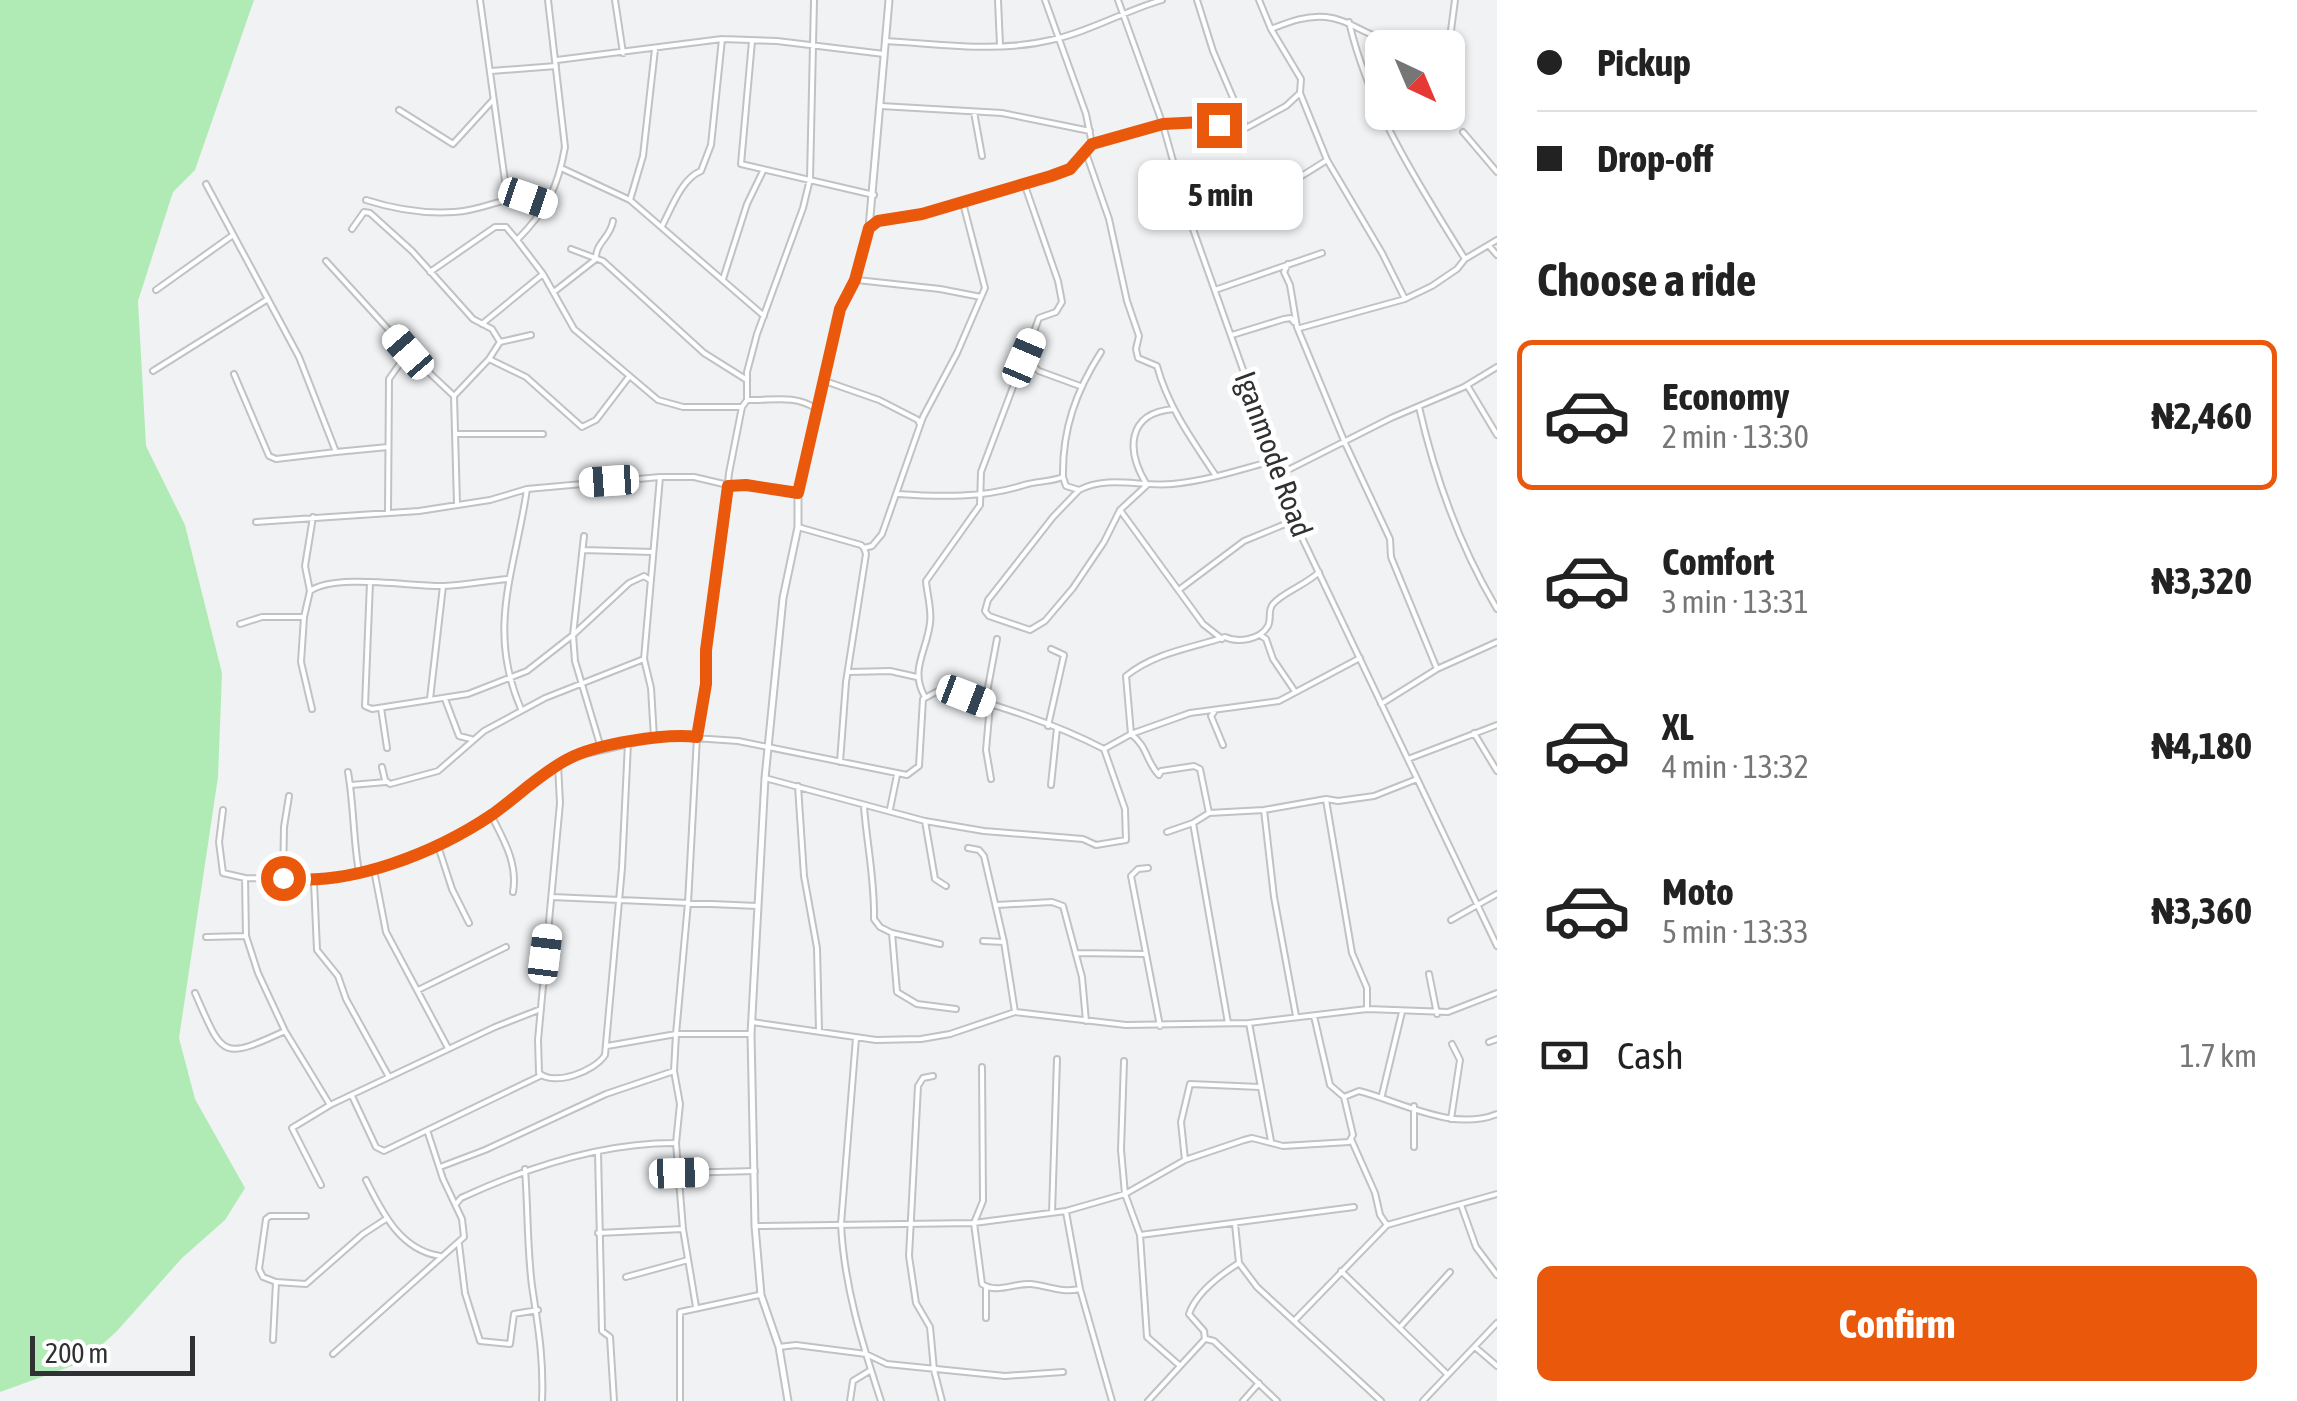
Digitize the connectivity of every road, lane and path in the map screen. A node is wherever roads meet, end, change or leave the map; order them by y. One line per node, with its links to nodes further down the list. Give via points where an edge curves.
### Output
1 (480, 0): 26 (street)
2 (548, 0): 25 (street)
3 (616, 0): 23 (street)
4 (814, 0): 20 (street)
5 (889, 0): 19 (street)
6 (998, 0): 21 (street)
7 (1045, 0): 16 (street)
8 (1118, 0): 13 (street, Iganmode Road)
9 (1162, 0): 13 (street)
10 (1197, 0): 34 (street)
11 (1259, 0): 15 (street)
12 (1455, 0): 14 (street, via 1450,38 1440,41 1378,37)
13 (1123, 12): 16 (street); 33 (street, Iganmode Road)
14 (1349, 22): 15 (street, via 1307,18); 27 (street)
15 (1271, 28): 28 (street, via 1301,79)
16 (1058, 38): 21 (street); 36 (street)
17 (722, 39): 18 (street); 22 (street); 56 (street, via 711,146)
18 (752, 39): 20 (street); 43 (street, via 741,164)
19 (886, 41): 21 (street); 24 (street)
20 (813, 46): 24 (street); 45 (street)
21 (1000, 47)
22 (655, 49): 23 (street); 51 (street)
23 (622, 53): 25 (street)
24 (884, 54): 30 (street)
25 (556, 63): 26 (street); 42 (street)
26 (490, 71): 29 (street)
27 (1365, 74)
28 (1300, 93): 34 (street); 41 (street)
29 (493, 100): 31 (street, via 453,144); 49 (street)
30 (881, 106): 32 (street); 48 (street)
31 (399, 110)
32 (974, 112): 36 (street); 40 (street)
33 (1163, 124): 34 (street); 38 (street); 54 (street, Iganmode Road)
34 (1246, 128)
35 (1390, 130): 68 (street)
36 (1090, 132): 38 (street)
37 (1462, 132): 44 (street)
38 (1092, 144): 39 (street)
39 (1086, 152): 46 (street, via 1070,169); 103 (street, via 1139,336 1138,358 1157,366)
40 (982, 156)
41 (1327, 160): 54 (street, via 1256,198); 79 (street)
42 (561, 168): 51 (street); 53 (street)
43 (763, 171): 45 (street); 72 (street)
44 (1497, 172)
45 (810, 179): 48 (street); 80 (street)
46 (1024, 183): 52 (street); 88 (street, via 1062,298 1056,312 1039,318)
47 (206, 184): 59 (street)
48 (874, 195): 57 (street)
49 (511, 198): 50 (street, via 453,212); 53 (street)
50 (366, 200)
51 (630, 200): 56 (street)
52 (962, 203): 57 (street); 77 (street, via 985,288)
53 (548, 204): 60 (street)
54 (1188, 215): 75 (street, Iganmode Road)
55 (614, 221): 66 (street)
56 (662, 226): 72 (street)
57 (869, 228): 73 (street)
58 (352, 229): 70 (street, via 364,212 370,214)
59 (232, 235): 74 (street); 78 (street)
60 (517, 240): 70 (street, via 506,227 496,227); 71 (street)
61 (1497, 240): 62 (street)
62 (1490, 247): 65 (street); 68 (street)
63 (571, 249): 66 (street)
64 (1322, 253): 69 (street)
65 (1497, 255)
66 (596, 259): 76 (street); 94 (street, via 704,354)
67 (326, 260): 86 (street)
68 (1464, 260): 79 (street)
69 (1288, 264): 75 (street); 82 (street, via 1284,272)
70 (430, 272): 81 (street)
71 (543, 274): 76 (street); 81 (street)
72 (723, 279): 80 (street)
73 (855, 280): 77 (street); 95 (street, via 840,309)
74 (156, 290)
75 (1215, 290): 84 (street, Iganmode Road)
76 (554, 292): 93 (street, via 574,329)
77 (981, 298): 104 (street)
78 (268, 299): 91 (street); 110 (street)
79 (1404, 299): 82 (street)
80 (764, 316): 94 (street)
81 (482, 324): 85 (street)
82 (1297, 327): 84 (street, via 1291,318); 108 (street)
83 (531, 335): 85 (street)
84 (1230, 335): 111 (street, Iganmode Road)
85 (500, 342): 89 (street)
86 (408, 352): 98 (street); 109 (street, via 389,379)
87 (1101, 352): 97 (street)
88 (1024, 358): 97 (street); 122 (street, via 982,472)
89 (489, 359): 93 (street, via 533,382 582,427 596,420); 98 (street)
90 (1497, 367): 96 (street)
91 (153, 371)
92 (234, 374): 110 (street, via 268,456)
93 (628, 378): 100 (street, via 666,405)
94 (747, 380): 99 (street)
95 (822, 380): 102 (street); 104 (street, via 880,400)
96 (1467, 385): 101 (street); 107 (street)
97 (1080, 386): 115 (street, via 1062,446)
98 (454, 396): 105 (street)
99 (746, 400): 100 (street); 102 (street, via 804,401)
100 (742, 406): 117 (street)
101 (1419, 407): 108 (street); 141 (street, via 1464,544)
102 (815, 408): 120 (street)
103 (1174, 409): 113 (street); 116 (street, via 1156,411 1138,425 1132,445)
104 (920, 425): 121 (street)
105 (457, 434): 106 (street); 123 (street)
106 (542, 434)
107 (1497, 435)
108 (1344, 443): 112 (street); 152 (street, via 1390,540)
109 (388, 447): 110 (street); 125 (street)
110 (336, 452)
111 (1274, 460): 112 (street, Iganmode Road); 113 (street)
112 (1280, 474): 127 (street, Iganmode Road)
113 (1216, 476): 116 (street)
114 (660, 477): 117 (street); 118 (street); 133 (street)
115 (1063, 477): 119 (street); 122 (street)
116 (1147, 485): 119 (street, via 1094,482); 124 (street)
117 (728, 486): 120 (street); 172 (street)
118 (526, 489): 123 (street); 135 (street)
119 (1078, 490): 124 (street, via 988,600 989,616 1030,630 1045,621)
120 (798, 493): 129 (street)
121 (898, 494): 122 (street); 131 (street, via 878,542)
122 (980, 495): 154 (street, via 980,505 926,581 930,622)
123 (458, 504): 125 (street)
124 (1120, 510): 139 (street)
125 (388, 513): 126 (street)
126 (314, 518): 128 (street); 140 (street, via 305,566)
127 (1295, 520): 134 (street, Iganmode Road); 139 (street, via 1244,541)
128 (256, 522)
129 (798, 527): 131 (street); 179 (street)
130 (584, 536): 132 (street)
131 (864, 548): 153 (street)
132 (583, 550): 133 (street); 144 (street)
133 (654, 552): 136 (street)
134 (1320, 572): 145 (street, via 1276,600); 150 (street, Iganmode Road)
135 (507, 579): 138 (street); 155 (street)
136 (650, 580): 144 (street, via 635,578); 151 (street)
137 (370, 582): 138 (street); 140 (street); 163 (street, via 365,706)
138 (443, 586): 159 (street)
139 (1180, 589): 147 (street)
140 (310, 591): 142 (street)
141 (1497, 609)
142 (304, 617): 143 (street); 164 (street, via 301,662)
143 (240, 624)
144 (573, 635): 155 (street); 156 (street)
145 (1260, 635): 147 (street); 157 (street)
146 (998, 639): 162 (street)
147 (1222, 639): 171 (street, via 1162,654 1128,674)
148 (1497, 642): 152 (street)
149 (1051, 649): 168 (street, via 1064,656)
150 (1360, 658): 157 (street); 161 (street, Iganmode Road)
151 (644, 660): 156 (street); 173 (street)
152 (1437, 668): 161 (street)
153 (849, 672): 154 (street); 182 (street)
154 (918, 678): 158 (street)
155 (508, 679): 160 (street); 165 (street)
156 (580, 684): 165 (street); 178 (street)
157 (1294, 691): 166 (street, via 1279,702)
158 (925, 697): 162 (street, via 938,691); 187 (street, via 919,766)
159 (430, 699): 160 (street); 163 (street)
160 (445, 699): 174 (street, via 458,736)
161 (1381, 704): 181 (street, Iganmode Road)
162 (987, 705): 168 (street); 190 (street)
163 (381, 708): 177 (street)
164 (312, 709)
165 (522, 710): 174 (street)
166 (1214, 712): 171 (street, via 1190,713); 176 (street)
167 (1497, 725): 170 (street)
168 (1048, 726): 169 (street)
169 (1057, 728): 180 (street); 193 (street)
170 (1474, 733): 181 (street); 185 (street)
171 (1131, 734): 180 (street); 201 (street, via 1145,745 1159,775 1200,769)
172 (697, 737): 173 (street); 179 (street); 219 (street)
173 (654, 738): 175 (street)
174 (471, 739): 191 (street, via 438,771)
175 (628, 743): 178 (street); 218 (street)
176 (1223, 745)
177 (386, 748)
178 (601, 748): 183 (street)
179 (767, 748): 182 (street); 188 (street)
180 (1104, 750): 203 (street, via 1125,809 1126,840 1096,845)
181 (1408, 758): 189 (street, Iganmode Road)
182 (840, 762): 187 (street)
183 (558, 765): 202 (street); 217 (street)
184 (382, 767): 191 (street)
185 (1497, 771)
186 (348, 772): 192 (street)
187 (897, 775): 200 (street)
188 (764, 778): 194 (street); 221 (street)
189 (1416, 779): 196 (street, via 1374,796); 222 (street, Iganmode Road)
190 (991, 780)
191 (386, 782): 192 (street)
192 (350, 784): 210 (street)
193 (1051, 785)
194 (798, 786): 197 (street); 252 (street, via 804,876 818,948)
195 (289, 796): 212 (street)
196 (1326, 799): 199 (street); 241 (street)
197 (864, 807): 200 (street); 225 (street, via 874,919)
198 (223, 810): 211 (street, via 223,873)
199 (1264, 810): 201 (street); 245 (street)
200 (890, 811): 203 (street)
201 (1209, 813): 204 (street)
202 (491, 815): 206 (street); 215 (street, via 512,861)
203 (925, 821): 214 (street, via 935,879)
204 (1193, 824): 205 (street); 249 (street)
205 (1167, 832)
206 (438, 846): 209 (street); 224 (street)
207 (968, 848): 220 (street, via 984,856)
208 (1148, 868): 234 (street, via 1131,876)
209 (374, 870): 210 (street); 236 (street, via 386,932)
210 (358, 872): 213 (street)
211 (244, 878): 212 (street); 226 (street)
212 (283, 878): 213 (street)
213 (314, 880): 268 (street, via 317,950 338,976)
214 (946, 886)
215 (513, 892)
216 (1497, 894): 222 (street)
217 (552, 898): 218 (street); 239 (street)
218 (619, 899): 219 (street); 260 (street)
219 (688, 902): 221 (street); 254 (street)
220 (997, 905): 229 (street); 233 (street, via 1059,902)
221 (757, 906): 248 (street)
222 (1479, 906): 223 (street); 231 (street, Iganmode Road)
223 (1450, 920)
224 (469, 923)
225 (892, 933): 230 (street); 240 (street, via 897,992 916,1004)
226 (246, 936): 227 (street); 253 (street)
227 (206, 937)
228 (983, 942): 229 (street)
229 (1004, 942): 242 (street)
230 (940, 944)
231 (1497, 946)
232 (506, 947): 236 (street)
233 (1076, 953): 234 (street); 247 (street)
234 (1146, 954): 251 (street)
235 (1429, 974): 244 (street)
236 (418, 990): 261 (street)
237 (195, 993): 253 (street, via 226,1049 242,1050)
238 (1497, 994): 244 (street)
239 (541, 1009): 261 (street); 266 (street)
240 (956, 1009)
241 (1367, 1009): 243 (street); 246 (street)
242 (1015, 1012): 247 (street); 256 (street, via 935,1038)
243 (1402, 1012): 244 (street); 272 (street)
244 (1437, 1014)
245 (1296, 1016): 246 (street); 250 (street)
246 (1314, 1016): 271 (street, via 1330,1084)
247 (1086, 1020): 251 (street)
248 (752, 1022): 252 (street); 255 (street)
249 (1228, 1023): 250 (street); 251 (street)
250 (1249, 1023): 269 (street)
251 (1160, 1026)
252 (819, 1030): 256 (street)
253 (285, 1031): 273 (street)
254 (676, 1034): 255 (street); 260 (street); 265 (street)
255 (751, 1034): 286 (street)
256 (856, 1038): 300 (street)
257 (1497, 1039): 258 (street)
258 (1489, 1042)
259 (1452, 1044): 276 (street, via 1460,1060)
260 (607, 1046): 266 (street, via 596,1064 557,1080)
261 (449, 1049): 268 (street)
262 (1058, 1059): 296 (street)
263 (1124, 1062): 290 (street)
264 (982, 1067): 299 (street, via 983,1202)
265 (674, 1071): 279 (street, via 680,1104); 284 (street)
266 (540, 1076): 277 (street)
267 (933, 1076): 302 (street, via 918,1086)
268 (389, 1077): 270 (street)
269 (1260, 1088): 280 (street); 283 (street, via 1190,1084 1182,1122)
270 (352, 1096): 273 (street); 277 (street, via 380,1150)
271 (1344, 1097): 272 (street, via 1353,1091); 278 (street)
272 (1382, 1097): 274 (street)
273 (330, 1105): 289 (street, via 292,1128)
274 (1414, 1106): 276 (street); 281 (street)
275 (1497, 1114): 276 (street)
276 (1450, 1119)
277 (428, 1133): 284 (street)
278 (1351, 1139): 280 (street); 303 (street)
279 (676, 1143): 282 (street); 287 (street)
280 (1272, 1144): 283 (street, via 1252,1138)
281 (1414, 1147)
282 (598, 1152): 285 (street); 306 (street)
283 (1185, 1160): 290 (street)
284 (440, 1166): 292 (street)
285 (526, 1169): 292 (street); 321 (street)
286 (754, 1171): 287 (street); 304 (street)
287 (679, 1173): 305 (street)
288 (366, 1180): 298 (street)
289 (321, 1184)
290 (1125, 1194): 295 (street); 307 (street)
291 (1497, 1194): 293 (street)
292 (456, 1204): 308 (street, via 464,1229)
293 (1461, 1206): 303 (street); 314 (street, via 1476,1247)
294 (1354, 1208): 301 (street)
295 (1066, 1211): 296 (street); 318 (street)
296 (1052, 1213): 299 (street)
297 (306, 1216): 316 (street, via 266,1219 259,1269)
298 (386, 1219): 309 (street, via 420,1250); 316 (street, via 306,1284)
299 (974, 1223): 302 (street); 317 (street)
300 (841, 1224): 302 (street); 304 (street); 331 (street, via 848,1291)
301 (1234, 1224): 307 (street); 311 (street)
302 (912, 1225): 335 (street, via 916,1303 930,1328)
303 (1387, 1225): 312 (street)
304 (755, 1226): 319 (street)
305 (683, 1229): 306 (street); 310 (street)
306 (598, 1233): 342 (street, via 602,1331 610,1337)
307 (1140, 1235): 332 (street, via 1147,1337)
308 (459, 1244): 309 (street); 321 (street, via 480,1342 510,1344 514,1314)
309 (440, 1256): 330 (street)
310 (688, 1260): 315 (street); 320 (street)
311 (1239, 1262): 323 (street, via 1256,1288); 326 (street, via 1190,1310)
312 (1340, 1272): 323 (street); 325 (street)
313 (1450, 1272): 325 (street)
314 (1497, 1275)
315 (626, 1277)
316 (276, 1282): 327 (street)
317 (986, 1287): 318 (street); 322 (street)
318 (1080, 1289): 339 (street)
319 (761, 1295): 320 (street); 328 (street)
320 (696, 1308): 343 (street, via 678,1318)
321 (538, 1310): 341 (street)
322 (986, 1318)
323 (1294, 1321): 351 (street)
324 (1497, 1323): 329 (street)
325 (1400, 1326): 337 (street)
326 (1205, 1338): 332 (street); 338 (street)
327 (274, 1340)
328 (778, 1347): 331 (street); 344 (street)
329 (1475, 1347): 333 (street); 337 (street)
330 (333, 1354)
331 (866, 1354): 334 (street); 335 (street)
332 (1179, 1365): 348 (street)
333 (1497, 1366)
334 (871, 1370): 345 (street, via 852,1380); 346 (street)
335 (934, 1370): 336 (street, via 1029,1377); 347 (street)
336 (1063, 1372)
337 (1447, 1374): 340 (street)
338 (1259, 1383): 349 (street); 350 (street)
339 (1110, 1399)
340 (1428, 1400)
341 (542, 1401)
342 (614, 1401)
343 (680, 1401)
344 (788, 1401)
345 (850, 1401)
346 (881, 1401)
347 (942, 1401)
348 (1148, 1401)
349 (1243, 1401)
350 (1277, 1401)
351 (1381, 1401)

